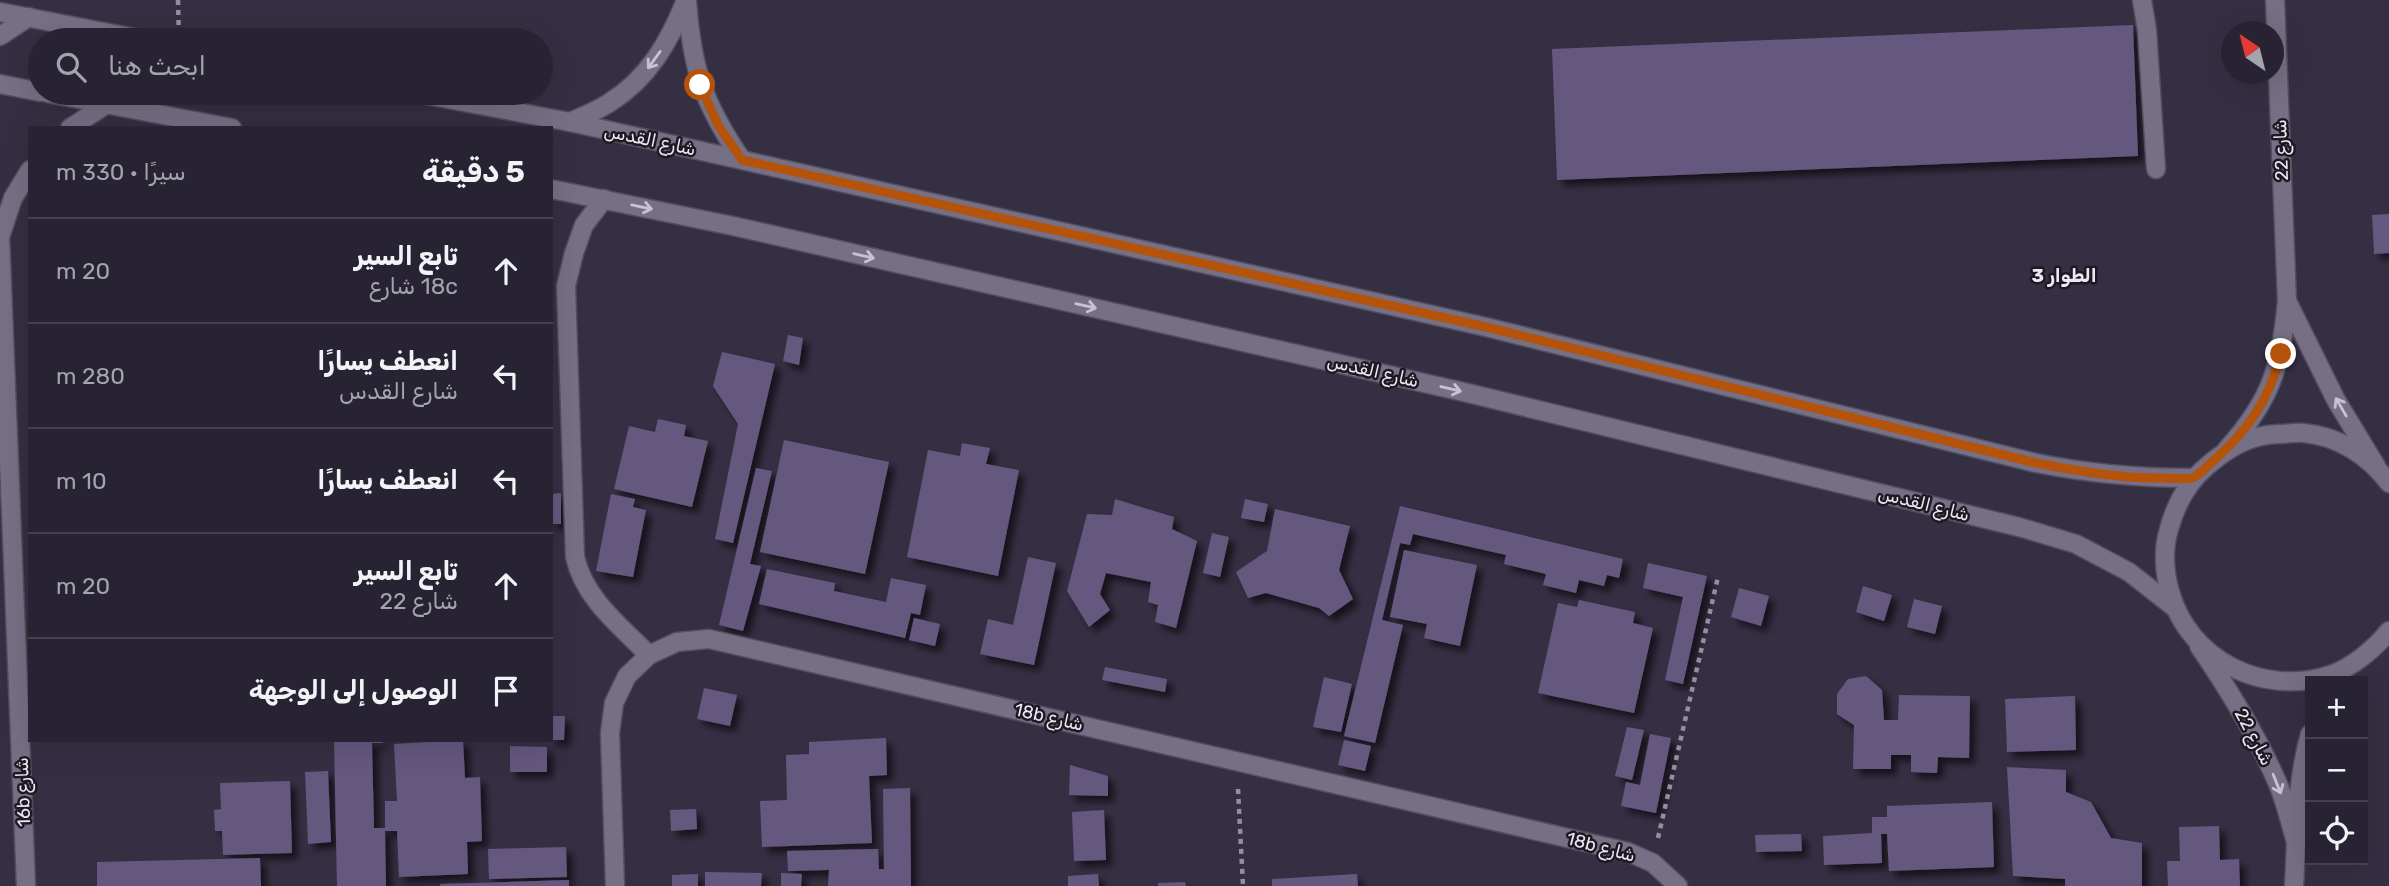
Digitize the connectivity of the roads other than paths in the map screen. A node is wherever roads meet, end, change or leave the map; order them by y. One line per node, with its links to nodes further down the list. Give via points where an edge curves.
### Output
1 (686, 0): 13 (main road, one-way to 13, via 670,38 644,74 610,103); 16 (main road, via 700,85 718,125)
2 (2142, 0): 17 (main road)
3 (2275, 0): 22 (main road, شارع 22)
4 (0, 12): 5 (main road)
5 (29, 17): 6 (main road); 7 (main road)
6 (84, 28)
7 (0, 36)
8 (0, 84): 9 (main road)
9 (28, 90)
10 (105, 105): 14 (main road)
11 (112, 105): 15 (main road)
12 (480, 105): 13 (main road, شارع القدس)
13 (570, 122): 16 (main road, شارع القدس)
14 (73, 126)
15 (222, 126)
16 (742, 160): 26 (main road, شارع القدس, via 1486,327 2036,463 2140,478)
17 (2156, 169)
18 (28, 173): 21 (main road, 16b شارع, via 13,198)
19 (553, 189): 20 (main road, شارع القدس)
20 (604, 199): 29 (main road, شارع القدس, one-way to 29, via 1468,393 2019,527 2076,544 2129,572); 33 (main road, via 584,225 565,286 575,557 586,588)
21 (0, 236): 24 (main road, 16b شارع)
22 (2287, 301): 23 (main road, شارع 22, via 2274,380 2263,404); 25 (main road, شارع 22, one-way to 22, via 2336,400)
23 (2227, 449): 25 (main road, via 2265,435 2305,433 2343,443); 26 (main road)
24 (5, 463): 28 (main road, 16b شارع)
25 (2376, 466): 27 (main road)
26 (2193, 478): 29 (main road, via 2175,507 2166,540 2165,574)
27 (2389, 483)
28 (6, 517): 38 (main road, 16b شارع)
29 (2175, 608): 31 (main road, شارع 22)
30 (2389, 631): 32 (main road)
31 (2195, 640): 35 (main road, via 2224,664 2258,679); 37 (main road, شارع 22, one-way to 37, via 2255,736 2279,786)
32 (2382, 648): 34 (main road)
33 (649, 655): 39 (main road, 18b شارع, via 628,677 614,703 610,733); 40 (main road, 18b شارع, via 677,642 709,639 1628,852 1653,863)
34 (2334, 676)
35 (2305, 681)
36 (2309, 739): 37 (main road, شارع 22)
37 (2296, 842): 41 (main road, شارع 22)
38 (26, 886)
39 (615, 886)
40 (1678, 886)
41 (2294, 886)

